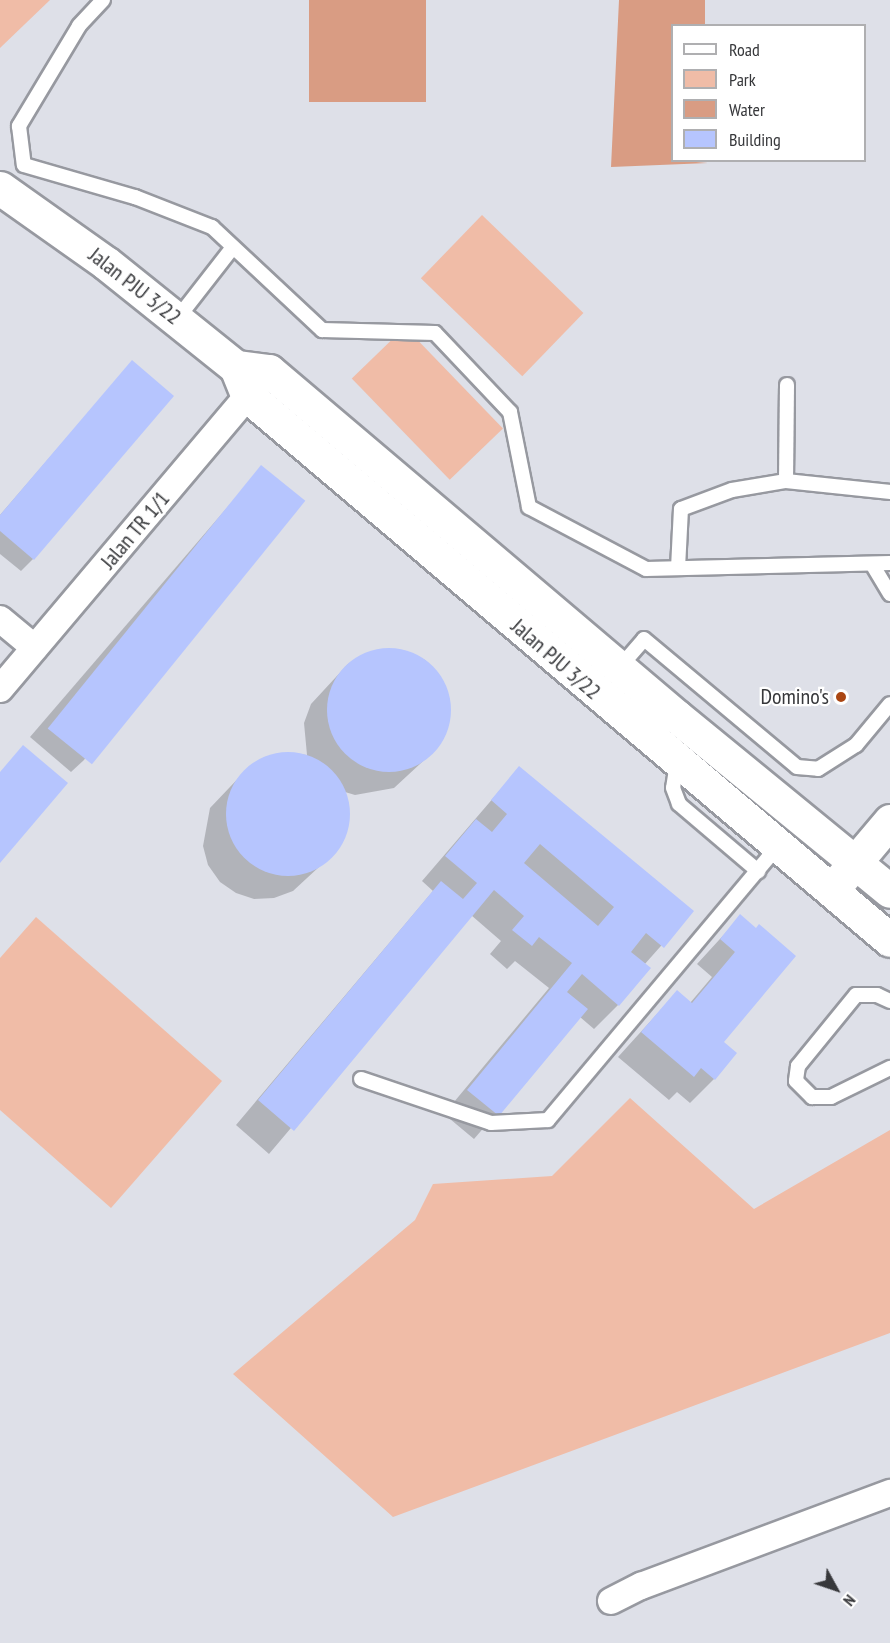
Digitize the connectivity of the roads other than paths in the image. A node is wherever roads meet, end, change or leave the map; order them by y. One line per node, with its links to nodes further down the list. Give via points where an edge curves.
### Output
1 (103, 0): 3 (lane, via 79,26 19,126 24,165 135,197 212,227)
2 (0, 188): 4 (street, Jalan PJU 3/22, via 32,207)
3 (233, 247): 4 (lane); 11 (lane, via 322,330 435,333 510,412 529,507 646,568)
4 (177, 319): 5 (street, Jalan PJU 3/22)
5 (242, 381): 14 (street, Jalan TR 1/1); 15 (street, Jalan PJU 3/22, via 269,371); 19 (street, Jalan PJU 3/22, via 677,762)
6 (787, 385): 7 (lane)
7 (786, 481): 8 (lane); 11 (lane, via 732,490 681,509)
8 (890, 492)
9 (890, 563): 10 (lane)
10 (872, 564): 11 (lane); 12 (lane)
11 (678, 568)
12 (890, 594)
13 (0, 619): 14 (street)
14 (35, 648): 16 (street, Jalan TR 1/1)
15 (619, 668): 17 (lane, via 644,639 797,767 818,769 856,745); 20 (street, Jalan PJU 3/22)
16 (0, 690)
17 (890, 704)
18 (890, 821): 20 (street)
19 (767, 859): 22 (street, Jalan PJU 3/22); 27 (lane, via 548,1120 491,1123)
20 (855, 862): 21 (street, Jalan PJU 3/22); 22 (street)
21 (890, 890): 23 (street)
22 (831, 892): 23 (street, Jalan PJU 3/22)
23 (865, 920): 24 (street, Jalan PJU 3/22)
24 (890, 940)
25 (890, 1001): 26 (lane, via 877,995 856,995 798,1066 796,1081 812,1097 831,1097)
26 (890, 1068)
27 (361, 1079)
28 (890, 1493): 29 (street, via 641,1586)
29 (611, 1601)

